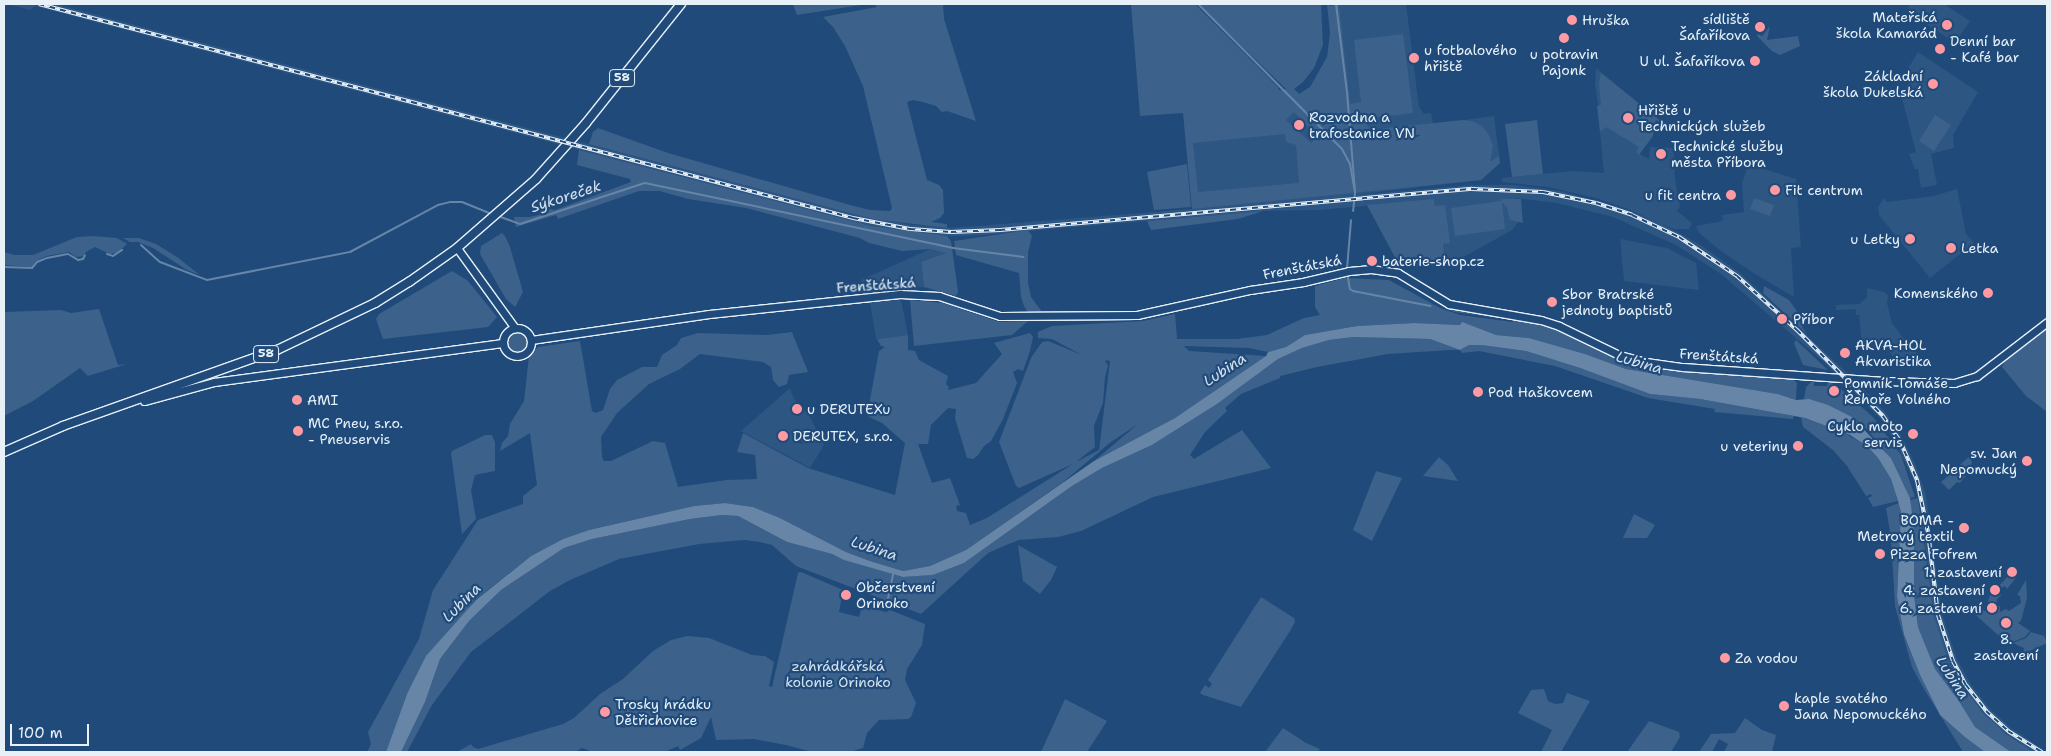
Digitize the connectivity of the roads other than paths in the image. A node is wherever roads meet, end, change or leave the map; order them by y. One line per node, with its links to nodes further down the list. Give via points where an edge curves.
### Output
1 (681, 4): 2 (main road, 58, via 562,151 497,216)
2 (457, 248): 4 (main road); 7 (main road, 58, via 375,303 300,340)
3 (2047, 322): 5 (main road, Frenštátská, via 1978,376 1954,383 1683,367 1619,355 1559,326 1532,318 1449,304 1403,276 1371,269 1238,292 1148,314 1000,316 939,296 900,294 710,314)
4 (515, 328): 5 (main road, via 525,331); 6 (main road, via 506,333)
5 (531, 340): 6 (main road, via 528,351 518,356 508,353)
6 (502, 343): 7 (main road, via 214,382)
7 (93, 415): 8 (main road, 58)
8 (4, 452)

